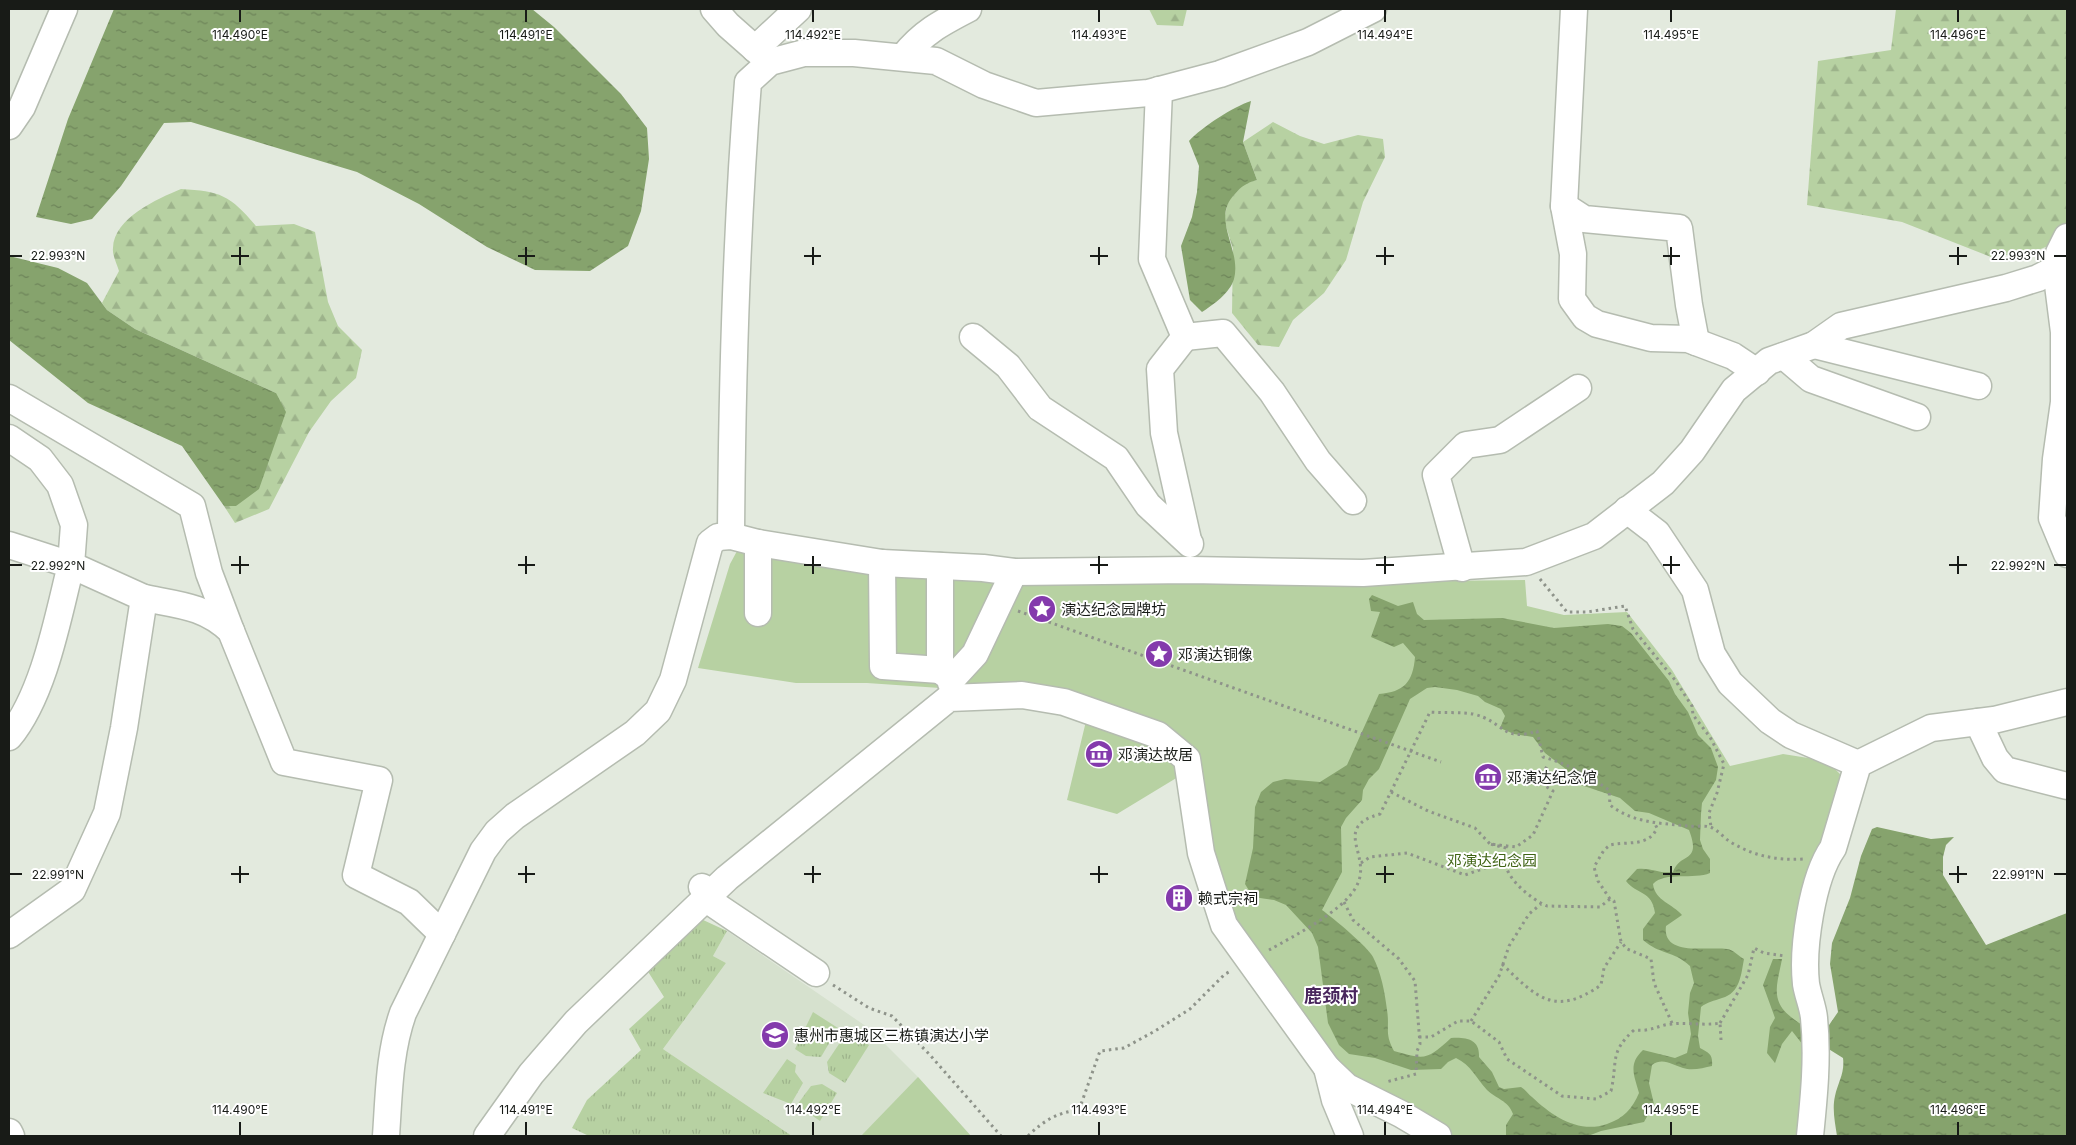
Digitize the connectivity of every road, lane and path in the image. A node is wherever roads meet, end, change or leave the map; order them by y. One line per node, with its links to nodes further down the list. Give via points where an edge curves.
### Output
1 (64, 9): 10 (street, via 22,107)
2 (714, 9): 7 (street)
3 (798, 9): 7 (street)
4 (968, 9): 8 (street, via 934,27 917,40)
5 (1373, 9): 9 (street, via 1308,42 1220,74)
6 (1574, 9): 11 (street)
7 (762, 55): 8 (street, via 854,53); 27 (street, via 748,82 743,146 732,361)
8 (903, 58): 9 (street, via 936,60 984,85 1036,103)
9 (1159, 90): 15 (street, via 1152,259)
10 (9, 126)
11 (1564, 206): 16 (street, via 1573,254 1572,299 1585,317 1597,324 1651,338); 16 (street, via 1584,219 1679,228)
12 (2067, 237): 13 (street)
13 (2056, 269): 17 (street, via 2006,288 1841,326); 31 (street, via 2064,332 2064,402 2052,518)
14 (973, 337): 28 (street, via 1008,366 1040,408 1116,458 1148,505)
15 (1185, 337): 25 (street, via 1222,333 1272,392 1318,461); 28 (street, via 1160,368 1164,433)
16 (1696, 342): 19 (street, via 1733,356)
17 (1814, 345): 18 (street); 20 (street)
18 (1784, 356): 19 (street, via 1769,361); 23 (street, via 1811,379)
19 (1757, 372): 26 (street, via 1734,390 1697,444 1663,483)
20 (1978, 386)
21 (1578, 388): 36 (street, via 1500,440 1466,445 1436,475)
22 (9, 398): 42 (street, via 192,506 208,573)
23 (1917, 417)
24 (9, 438): 34 (street, via 40,459 60,485 74,525)
25 (1353, 501)
26 (1627, 510): 32 (street, via 1594,536); 49 (street, via 1657,533 1695,590 1712,654 1730,683 1770,721 1791,735)
27 (731, 536): 29 (street); 63 (street, via 718,537 710,543 674,680 658,711 635,732 514,816 497,832 483,851)
28 (1188, 540): 37 (street)
29 (758, 543): 33 (street); 41 (street)
30 (9, 545): 34 (street)
31 (2067, 554)
32 (1526, 562): 36 (street); 54 (path, via 1567,612 1625,606 1633,629 1676,680 1692,706 1693,715 1710,737 1724,764 1709,813)
33 (882, 563): 35 (street); 43 (street, via 883,666)
34 (71, 565): 39 (street); 46 (street, via 53,638 32,697)
35 (940, 566): 38 (street); 43 (street)
36 (1462, 568): 37 (street, via 1321,573)
37 (1205, 570): 38 (street)
38 (1014, 572): 40 (street)
39 (144, 598): 42 (street, via 194,608 217,618); 64 (street, via 107,813 72,890)
40 (1000, 604): 43 (street, via 975,654); 47 (path)
41 (758, 614)
42 (231, 631): 63 (street, via 284,762 379,780 356,875 410,902)
43 (947, 683): 67 (street, via 1064,702 1158,735 1187,759 1201,853 1224,925); 80 (street, via 727,878 576,1022 531,1074)
44 (2067, 702): 45 (street)
45 (1978, 722): 49 (street, via 1930,728); 51 (street, via 1995,758 2005,770)
46 (9, 737)
47 (1410, 751): 48 (path); 52 (path); 53 (path, via 1430,712 1472,714 1513,736 1538,731 1543,757 1567,764 1590,776 1609,790 1610,804 1620,812)
48 (1441, 762)
49 (1858, 764): 56 (street)
50 (1547, 766): 55 (path, via 1540,782 1553,791 1534,835 1516,847)
51 (2067, 786)
52 (1391, 792): 55 (path, via 1428,811 1475,828); 58 (path, via 1380,814 1365,818 1354,830)
53 (1655, 824): 54 (path); 60 (path, via 1657,828 1653,836 1644,842 1610,845 1598,858 1594,867 1598,881)
54 (1711, 827): 56 (path, via 1755,854 1788,860)
55 (1490, 844): 57 (path, via 1506,848)
56 (1828, 856): 66 (street, via 1814,897)
57 (1505, 860): 58 (path, via 1465,875 1407,853 1370,856); 62 (path, via 1512,878)
58 (1360, 863): 61 (path, via 1357,886)
59 (702, 886): 69 (street, via 715,905)
60 (1610, 899): 62 (path, via 1600,907); 65 (path, via 1614,901)
61 (1344, 902): 67 (path, via 1305,930); 73 (path, via 1352,920 1400,959 1415,981)
62 (1541, 904): 68 (path, via 1530,914 1509,946)
63 (442, 934): 79 (street, via 397,1030)
64 (9, 935)
65 (1621, 942): 68 (path, via 1604,968 1601,985 1578,998 1560,1002 1542,999); 71 (path, via 1626,949 1651,960 1654,983)
66 (1805, 960): 72 (path, via 1764,953 1754,948 1748,975); 85 (street, via 1806,986 1814,1017 1816,1070)
67 (1250, 962): 75 (street); 82 (path, via 1225,974 1190,1009 1155,1031 1124,1048 1100,1051 1079,1110 1052,1116)
68 (1502, 964): 70 (path, via 1490,994)
69 (816, 973): 81 (path, via 869,1008 892,1016)
70 (1471, 1021): 71 (path, via 1499,1042 1507,1059 1562,1096 1596,1099 1611,1091 1616,1071 1615,1052 1621,1041 1634,1030 1648,1032); 73 (path, via 1458,1021 1431,1037)
71 (1672, 1024): 72 (path)
72 (1720, 1024): 74 (path)
73 (1419, 1037): 76 (path)
74 (1721, 1040)
75 (1327, 1068): 83 (street, via 1334,1100); 84 (street, via 1347,1087)
76 (1416, 1074)
77 (9, 1132): 78 (street)
78 (11, 1136)
79 (386, 1136)
80 (487, 1136)
81 (1001, 1136)
82 (1028, 1136)
83 (1350, 1136)
84 (1438, 1136)
85 (1810, 1136)

